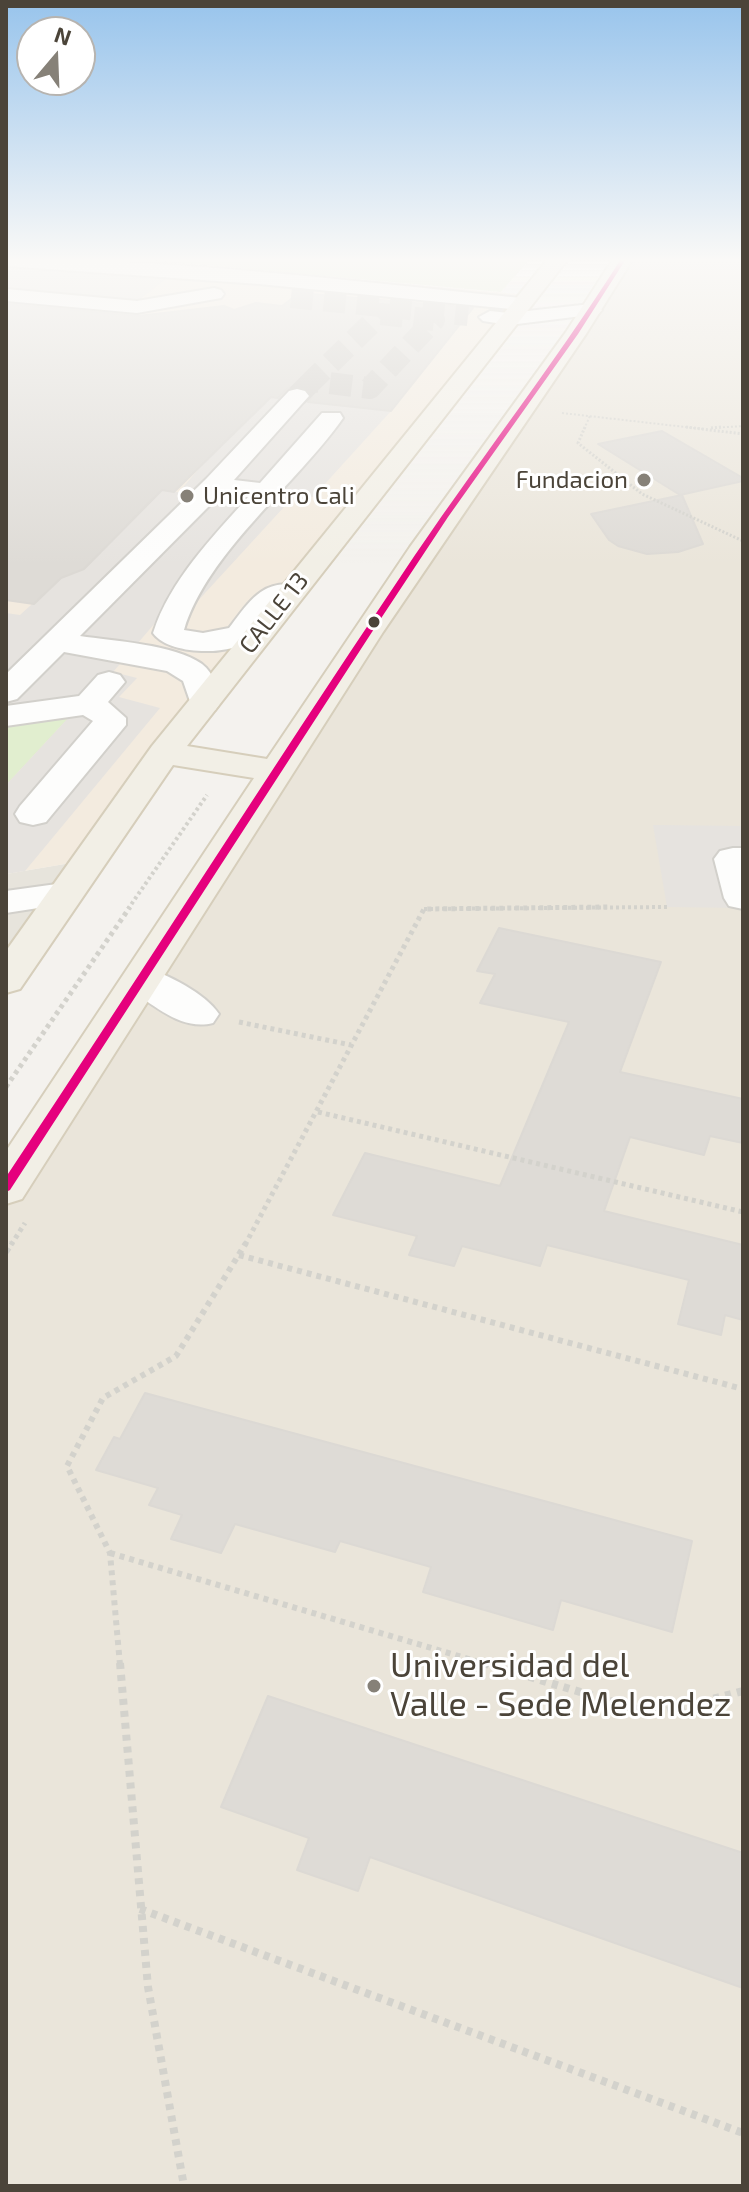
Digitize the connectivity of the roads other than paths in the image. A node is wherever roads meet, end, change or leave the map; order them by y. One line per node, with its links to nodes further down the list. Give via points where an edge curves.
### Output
1 (475, 361): 9 (main road, CALLE 13)
2 (547, 361): 17 (main road)
3 (297, 396): 5 (street)
4 (331, 418): 6 (street)
5 (215, 485): 6 (street); 7 (street)
6 (267, 492): 8 (street)
7 (135, 566): 8 (street); 10 (street)
8 (199, 576): 9 (street, via 168,630 175,638 202,641 240,634 268,597)
9 (290, 592): 13 (main road, CALLE 13)
10 (57, 642): 11 (street); 12 (street)
11 (132, 655): 13 (street, via 189,670 201,682); 14 (street)
12 (6, 692)
13 (204, 703): 16 (main road, CALLE 13)
14 (89, 704): 15 (street); 18 (street, via 110,718 109,725)
15 (6, 716)
16 (164, 753): 17 (main road); 20 (main road, CALLE 13)
17 (275, 771): 24 (main road)
18 (33, 814)
19 (743, 859): 21 (street, via 733,859)
20 (64, 894): 22 (street); 23 (main road, CALLE 13)
21 (743, 898)
22 (6, 902)
23 (6, 980)
24 (143, 980): 25 (street); 26 (main road)
25 (198, 1014)
26 (6, 1187)

